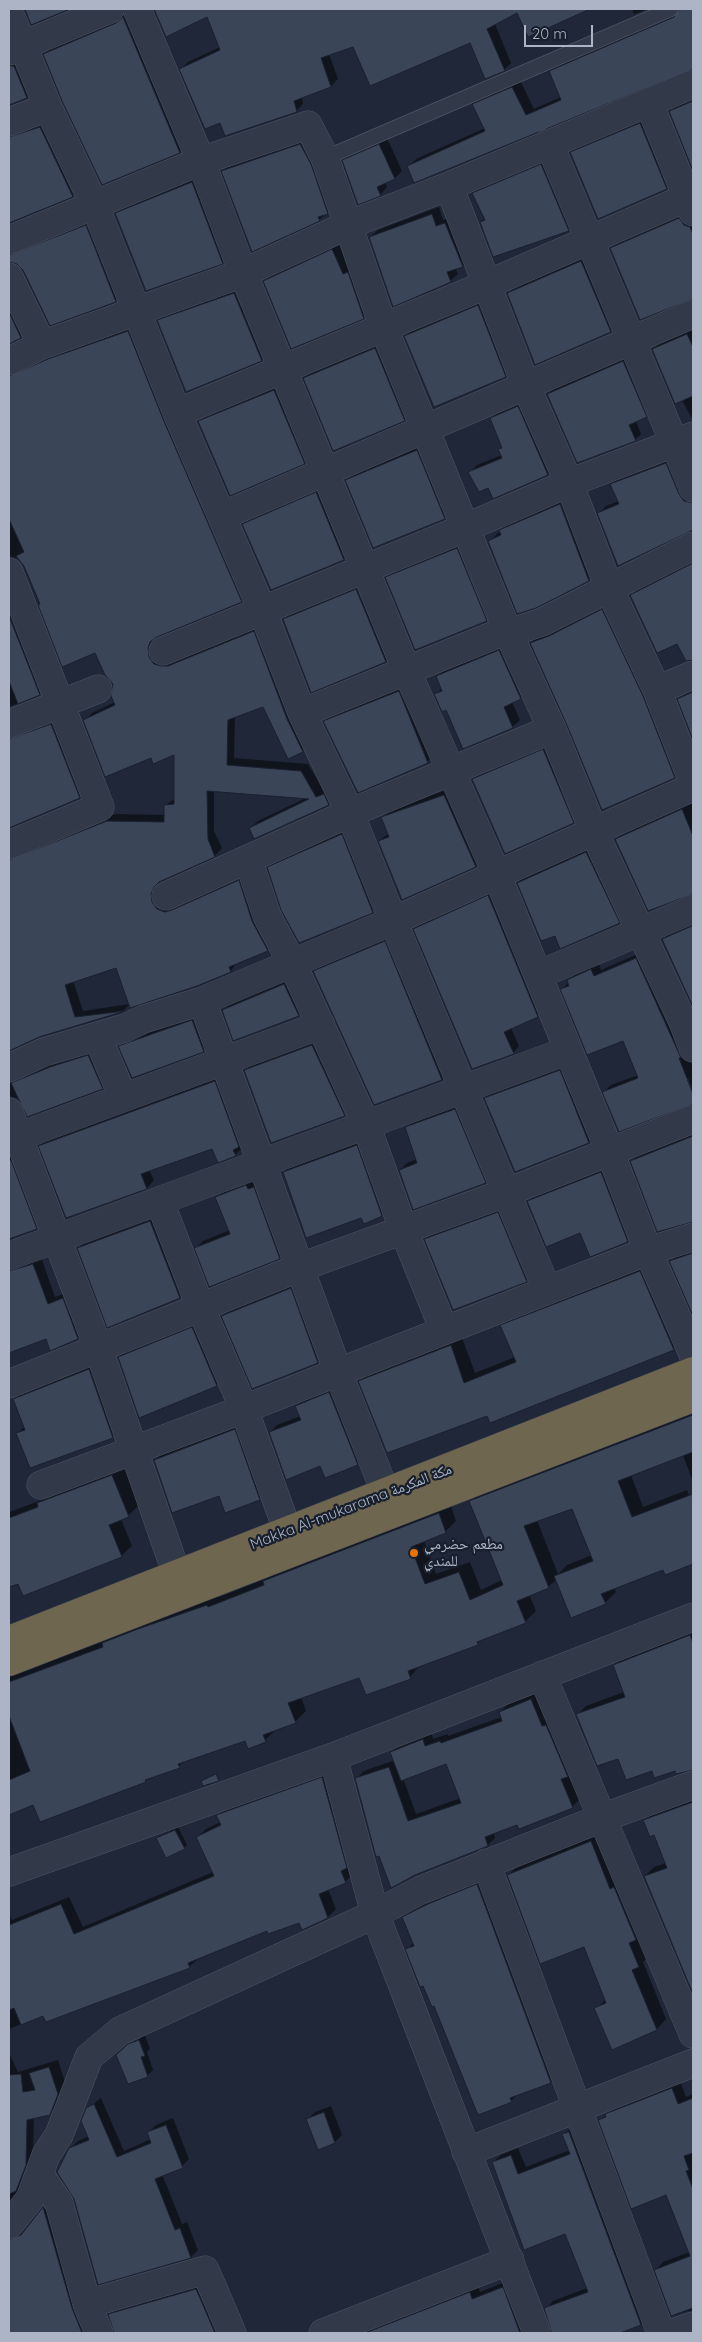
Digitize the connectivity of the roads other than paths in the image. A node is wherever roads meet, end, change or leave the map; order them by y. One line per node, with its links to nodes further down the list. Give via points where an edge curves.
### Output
1 (110, 9): 5 (street)
2 (137, 9): 12 (street)
3 (671, 9): 11 (lane)
4 (9, 12): 5 (street)
5 (15, 48): 8 (street)
6 (693, 84): 7 (street)
7 (649, 103): 10 (street); 14 (street)
8 (48, 107): 9 (street); 15 (street)
9 (9, 122)
10 (549, 142): 13 (street); 18 (street)
11 (324, 158): 12 (street, via 308,124); 16 (street)
12 (201, 161): 15 (street); 19 (street)
13 (450, 186): 16 (street); 21 (street)
14 (691, 201): 18 (street)
15 (95, 206): 17 (street); 22 (street)
16 (348, 225): 19 (street); 24 (street)
17 (9, 240)
18 (589, 240): 21 (street); 25 (street)
19 (243, 273): 22 (street); 28 (street)
20 (9, 277): 26 (street)
21 (488, 284): 24 (street); 29 (street)
22 (139, 312): 26 (street); 30 (street)
23 (693, 314): 25 (street)
24 (383, 326): 28 (street); 31 (street)
25 (633, 339): 29 (street); 32 (street)
26 (42, 345): 27 (street)
27 (9, 360)
28 (282, 370): 30 (street); 33 (street)
29 (526, 386): 31 (street); 34 (street)
30 (177, 413): 36 (street)
31 (425, 427): 33 (street); 37 (street)
32 (684, 440): 34 (street); 35 (street)
33 (324, 471): 36 (street); 39 (street)
34 (569, 482): 37 (street); 41 (street)
35 (693, 488)
36 (222, 516): 43 (street)
37 (465, 528): 39 (street); 44 (street)
38 (693, 546): 41 (street)
39 (365, 570): 43 (street); 46 (street)
40 (9, 572): 42 (street)
41 (609, 588): 44 (street, via 542,622); 49 (street)
42 (15, 603): 50 (street)
43 (263, 612): 45 (street); 51 (street)
44 (507, 630): 46 (street); 53 (street)
45 (162, 651)
46 (406, 669): 51 (street); 54 (street)
47 (693, 675): 49 (street)
48 (98, 689): 50 (street)
49 (657, 690): 55 (street)
50 (60, 704): 52 (street); 59 (street, via 100,807)
51 (302, 713): 57 (street)
52 (9, 724)
53 (552, 729): 54 (street); 58 (street)
54 (452, 771): 57 (street); 61 (street)
55 (693, 782)
56 (693, 787): 58 (street)
57 (350, 813): 60 (street); 64 (street)
58 (594, 832): 61 (street); 65 (street)
59 (9, 845)
60 (248, 859): 62 (street); 66 (street, via 267,916)
61 (496, 875): 64 (street); 67 (street)
62 (166, 896)
63 (693, 909): 65 (street)
64 (392, 921): 66 (street); 75 (street)
65 (640, 931): 67 (street); 71 (street)
66 (292, 963): 68 (street); 69 (street)
67 (538, 975): 72 (street)
68 (202, 1001): 70 (street); 73 (street)
69 (321, 1025): 73 (street); 79 (street)
70 (97, 1036): 74 (street, via 44,1052); 76 (street)
71 (693, 1048)
72 (567, 1051): 75 (street); 81 (street)
73 (223, 1061): 76 (street); 82 (street)
74 (9, 1068)
75 (463, 1088): 79 (street); 83 (street)
76 (123, 1098): 80 (street)
77 (9, 1112): 80 (street)
78 (693, 1119): 81 (street)
79 (366, 1125): 82 (street); 85 (street)
80 (14, 1139): 87 (street)
81 (610, 1152): 83 (street); 88 (street)
82 (262, 1164): 84 (street); 90 (street)
83 (505, 1193): 85 (street); 91 (street)
84 (160, 1202): 87 (street); 92 (street)
85 (404, 1231): 90 (street); 93 (street)
86 (693, 1237): 88 (street)
87 (57, 1240): 89 (street); 94 (street)
88 (648, 1251): 91 (street); 95 (street)
89 (9, 1256)
90 (301, 1267): 92 (street); 96 (street)
91 (546, 1290): 93 (street)
92 (200, 1306): 94 (street); 100 (street)
93 (444, 1330): 96 (street)
94 (98, 1347): 98 (street); 101 (street)
95 (693, 1354)
96 (338, 1372): 100 (street); 103 (street)
97 (693, 1372): 103 (highway, Makka Al-mukarama مكة المكرمة)
98 (9, 1384)
99 (693, 1398): 108 (highway, Makka Al-mukarama مكة المكرمة)
100 (244, 1409): 101 (street); 104 (street)
101 (133, 1450): 102 (street); 105 (street)
102 (41, 1485)
103 (386, 1494): 104 (highway, Makka Al-mukarama مكة المكرمة)
104 (288, 1532): 105 (highway, Makka Al-mukarama مكة المكرمة)
105 (177, 1575): 107 (highway, Makka Al-mukarama مكة المكرمة)
106 (693, 1617): 109 (street)
107 (9, 1640)
108 (9, 1662)
109 (542, 1675): 110 (street); 112 (street)
110 (333, 1757): 114 (street); 115 (street)
111 (693, 1785): 112 (street)
112 (602, 1818): 113 (street); 116 (street)
113 (486, 1863): 115 (street, via 421,1890); 118 (street)
114 (9, 1872)
115 (375, 1914): 119 (street); 120 (street, via 120,2031 89,2057)
116 (693, 2034)
117 (693, 2063): 118 (street)
118 (578, 2108): 119 (street); 129 (street)
119 (466, 2152): 122 (street)
120 (40, 2175): 121 (street, via 30,2199); 123 (street, via 60,2203)
121 (9, 2225)
122 (510, 2260): 127 (street); 128 (street)
123 (87, 2304): 125 (street); 126 (street, via 205,2270)
124 (693, 2326): 130 (street)
125 (99, 2333)
126 (232, 2333)
127 (323, 2333)
128 (538, 2333)
129 (661, 2333)
130 (673, 2333)

